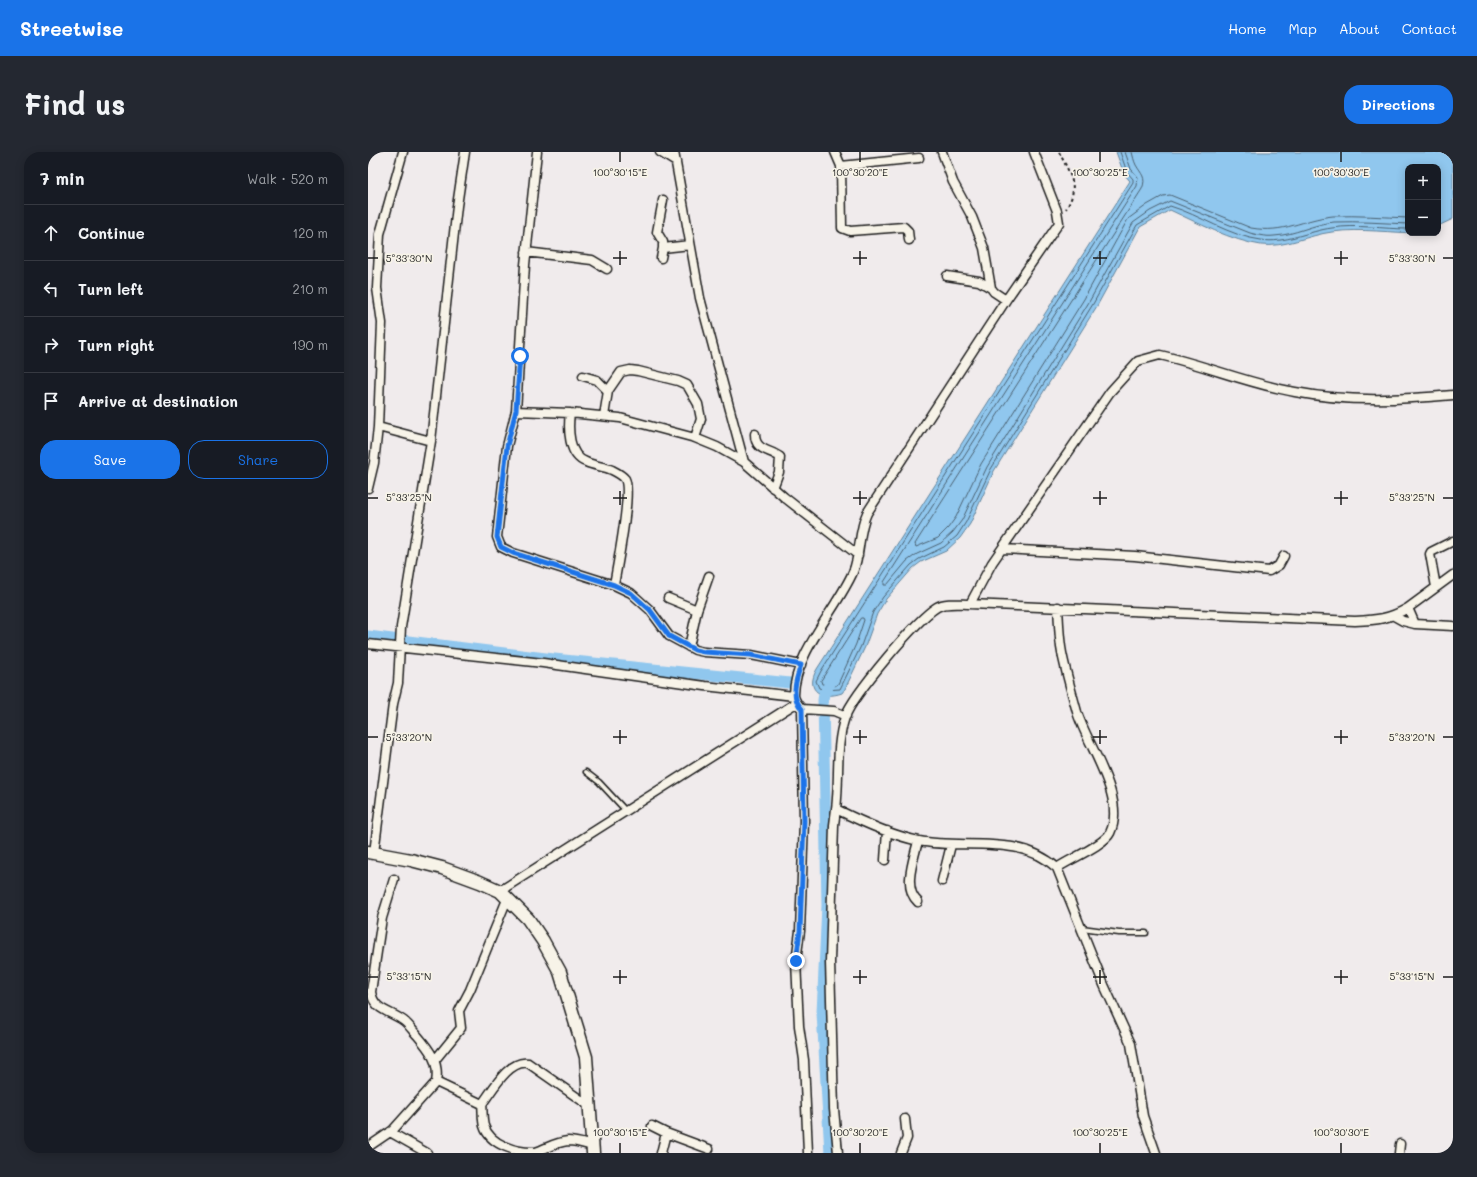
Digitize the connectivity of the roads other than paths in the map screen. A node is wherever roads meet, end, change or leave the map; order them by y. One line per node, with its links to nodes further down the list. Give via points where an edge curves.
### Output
1 (403, 152): 28 (street, via 379,239 377,288 382,323)
2 (464, 152): 31 (street)
3 (537, 152): 16 (street)
4 (660, 152): 10 (street)
5 (674, 152): 10 (street)
6 (835, 152): 11 (street)
7 (942, 152): 20 (street, via 984,248)
8 (1034, 152): 21 (street, via 1060,223)
9 (919, 158): 11 (street)
10 (676, 162): 14 (street)
11 (841, 166): 13 (street, via 843,230 904,227 908,231)
12 (664, 200): 15 (street, via 657,232 663,242)
13 (909, 240)
14 (690, 245): 15 (street); 32 (street, via 700,298)
15 (663, 248): 17 (street)
16 (526, 252): 18 (street, via 592,260); 25 (street)
17 (661, 258)
18 (608, 269)
19 (947, 276): 20 (street, via 979,281)
20 (991, 288): 21 (street)
21 (1006, 300): 37 (street, via 867,513 861,531)
22 (583, 376): 23 (street, via 597,380)
23 (608, 391): 27 (street); 30 (street, via 621,372 630,370 687,385 698,404 701,419)
24 (1453, 395): 36 (street, via 1385,400 1322,396 1266,386 1160,355 1148,357 1138,361 1110,392)
25 (516, 410): 26 (street); 41 (street, via 507,446 498,543 513,553)
26 (570, 413): 27 (street); 41 (street, via 569,433 577,456 585,462 620,474 625,479 627,501)
27 (604, 416): 30 (street, via 646,424)
28 (378, 427): 31 (street); 33 (street, via 374,464)
29 (755, 434): 34 (street, via 756,444 780,457 779,472)
30 (695, 438): 32 (street)
31 (431, 441): 52 (street)
32 (744, 462): 34 (street)
33 (368, 488)
34 (773, 488): 37 (street)
35 (1453, 540): 42 (street, via 1430,554)
36 (1002, 549): 38 (street, via 1135,556 1269,571 1279,565); 44 (street)
37 (858, 555): 54 (street, via 845,587)
38 (1284, 556)
39 (1453, 575): 42 (street)
40 (709, 576): 47 (street)
41 (614, 585): 53 (street, via 639,598 669,636)
42 (1436, 587): 46 (street)
43 (668, 598): 47 (street)
44 (970, 604): 45 (street); 56 (street, via 937,607 918,623 881,665)
45 (1058, 607): 48 (street, via 1355,621 1380,620); 65 (street, via 1061,652 1067,675 1078,714 1106,780 1114,818 1110,834 1102,843)
46 (1408, 608): 48 (street); 49 (street)
47 (697, 610): 53 (street)
48 (1394, 616): 49 (street)
49 (1415, 624): 50 (street)
50 (1453, 626)
51 (368, 644): 52 (street)
52 (399, 646): 55 (street, via 705,686); 63 (street, via 398,683)
53 (689, 647): 54 (street, via 704,652 751,655)
54 (801, 665): 55 (street, via 798,674)
55 (797, 703): 56 (street, via 811,710 834,711); 59 (street); 87 (street, via 804,821 800,931 796,961)
56 (846, 716): 58 (street, via 839,743)
57 (586, 772): 59 (lane, via 599,782)
58 (836, 809): 60 (street); 88 (street, via 833,832 830,962 834,1109)
59 (626, 812): 68 (street)
60 (887, 831): 61 (street); 64 (street)
61 (918, 841): 62 (street); 69 (street, via 910,882 912,895)
62 (951, 845): 65 (street, via 1022,848 1048,860); 67 (street)
63 (371, 853): 68 (main road, via 442,868)
64 (885, 860)
65 (1057, 868): 70 (street)
66 (394, 879): 72 (street, via 382,918 372,999 378,1007 404,1022 430,1050)
67 (942, 881)
68 (504, 894): 72 (street, via 470,990 459,1012 461,1028); 75 (main road, via 528,919 560,972 586,1057)
69 (918, 902)
70 (1082, 928): 71 (lane, via 1119,933); 90 (street, via 1131,1044 1143,1116)
71 (1146, 933)
72 (435, 1060): 73 (street)
73 (436, 1082): 74 (street); 78 (street)
74 (482, 1104): 75 (street, via 504,1075 516,1064 524,1062); 85 (street, via 484,1125 493,1140 517,1153)
75 (591, 1107): 82 (main road)
76 (906, 1120): 89 (street, via 906,1138)
77 (652, 1126): 79 (street)
78 (390, 1132): 81 (street); 84 (street)
79 (666, 1133): 83 (street); 86 (street)
80 (1400, 1144): 91 (street)
81 (368, 1147)
82 (593, 1149): 85 (street, via 568,1141 556,1143)
83 (710, 1149)
84 (427, 1153)
85 (534, 1153)
86 (661, 1153)
87 (808, 1153)
88 (838, 1153)
89 (901, 1153)
90 (1156, 1153)
91 (1399, 1153)

